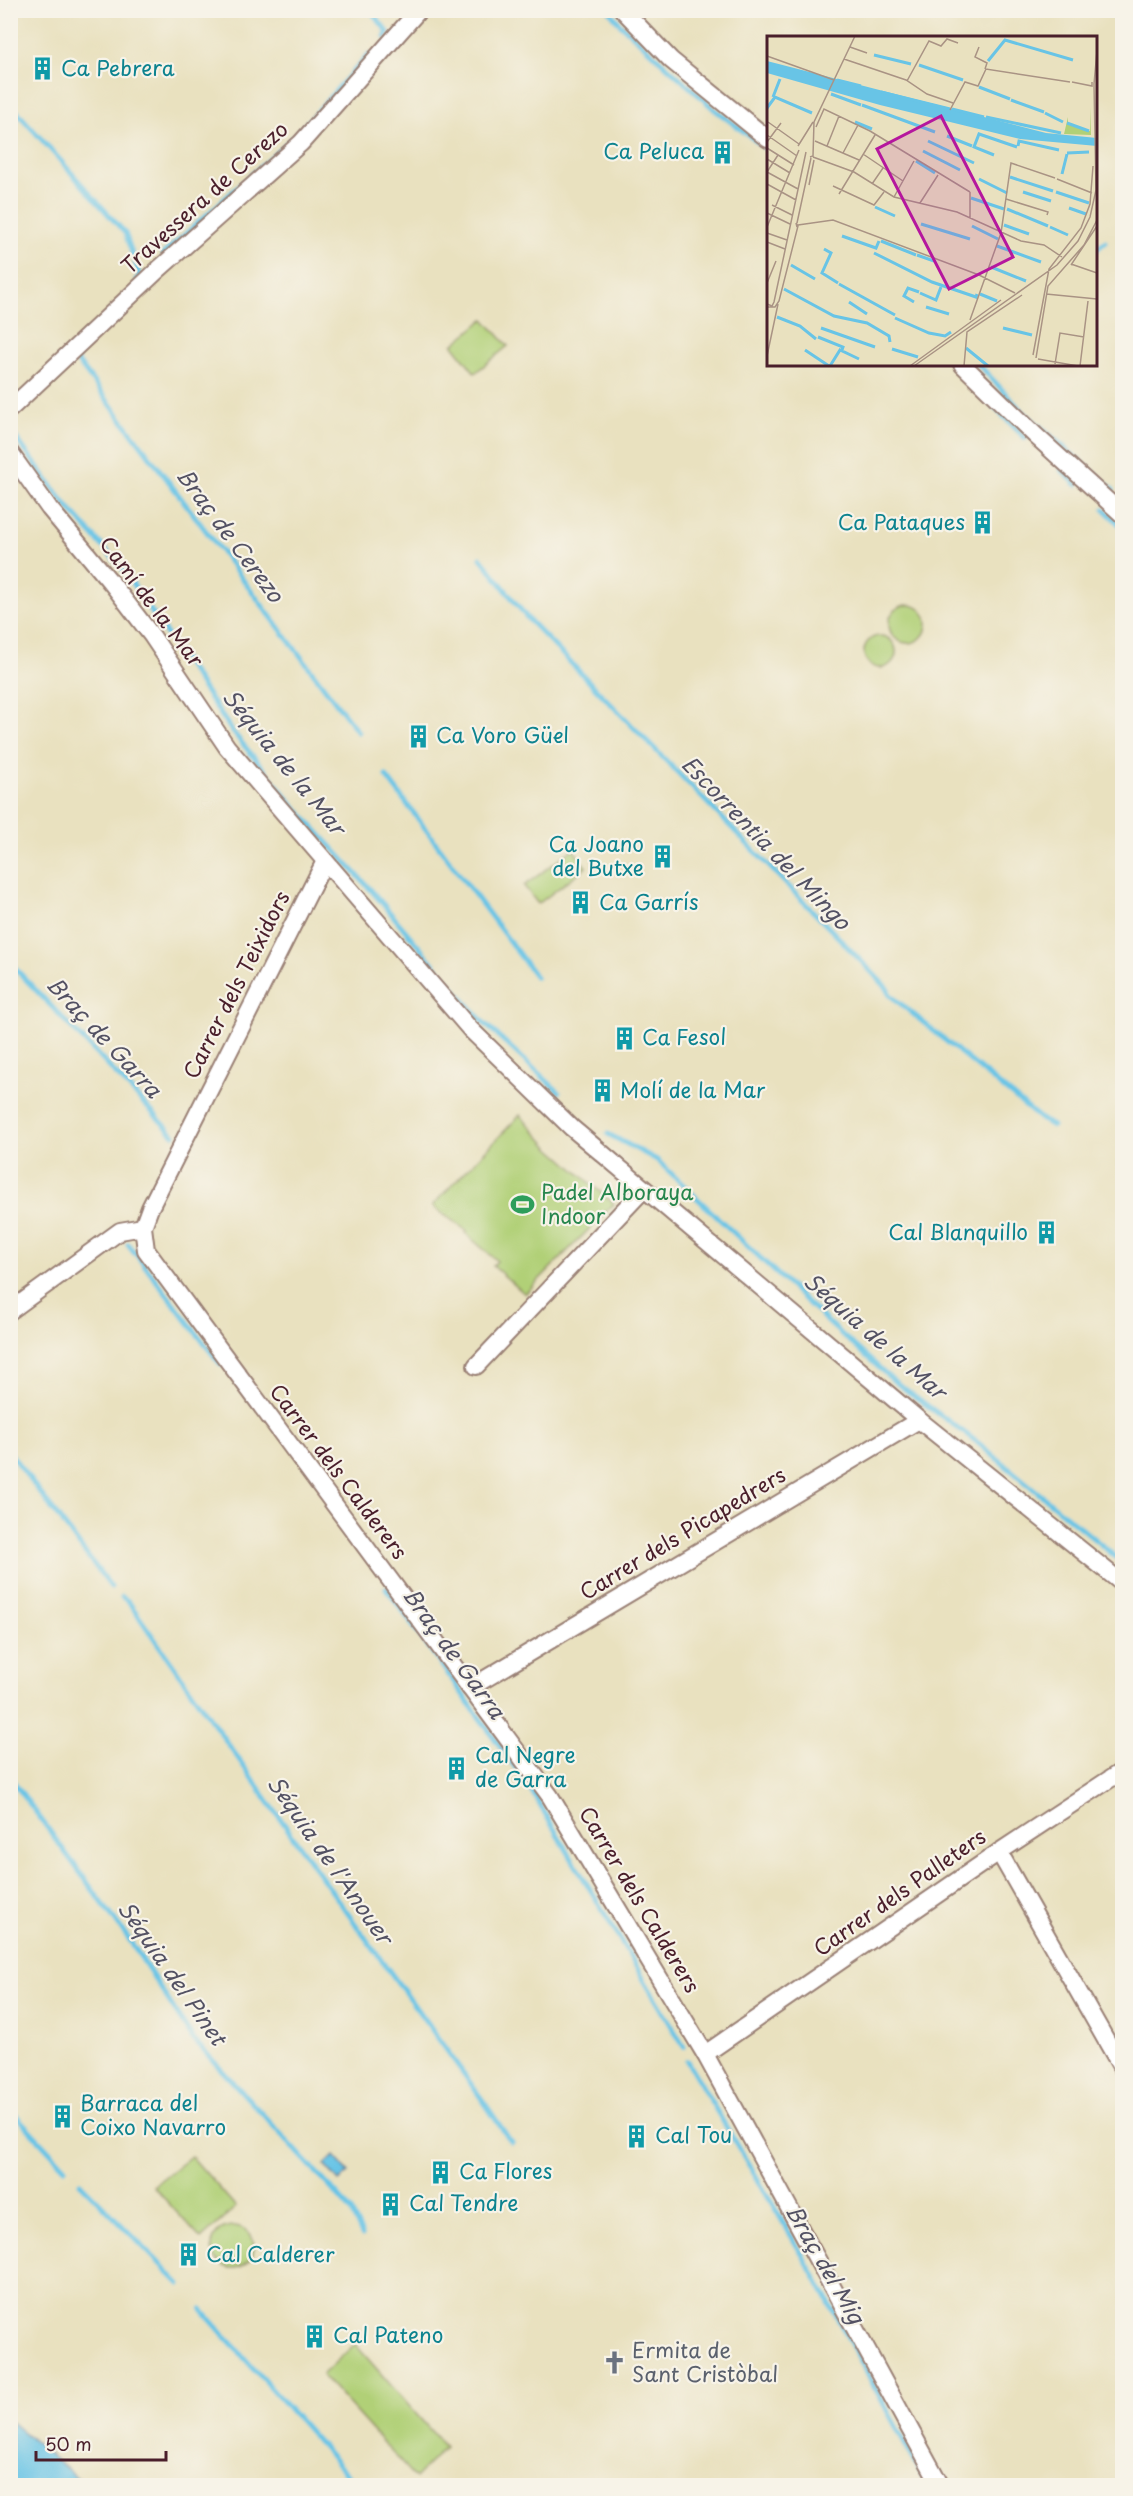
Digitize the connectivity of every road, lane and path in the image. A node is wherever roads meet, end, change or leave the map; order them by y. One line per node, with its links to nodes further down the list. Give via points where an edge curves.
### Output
1 (419, 10): 5 (street, Travessera de Cerezo, via 301,143)
2 (622, 10): 3 (street, via 671,60)
3 (767, 138)
4 (964, 366): 7 (street)
5 (10, 409)
6 (10, 453): 8 (street, Camí de la Mar, via 152,636 227,747)
7 (1122, 514)
8 (325, 861): 9 (street, Camí de la Mar, via 470,1029 572,1128); 10 (street, Carrer dels Teixidors, via 150,1208)
9 (644, 1189): 12 (street); 13 (street, Camí de la Mar)
10 (144, 1227): 11 (street, via 120,1231); 15 (street, Carrer dels Calderers, via 146,1250)
11 (10, 1311)
12 (476, 1366)
13 (919, 1420): 14 (street, Camí de la Mar); 15 (street, Carrer dels Picapedrers)
14 (1122, 1583)
15 (470, 1688): 18 (street, Carrer dels Calderers, via 550,1796)
16 (1122, 1771): 17 (street, Carrer dels Palleters)
17 (999, 1852): 18 (street, Carrer dels Palleters); 19 (street)
18 (705, 2054): 20 (street, Carrer dels Calderers)
19 (1122, 2068)
20 (941, 2486)

